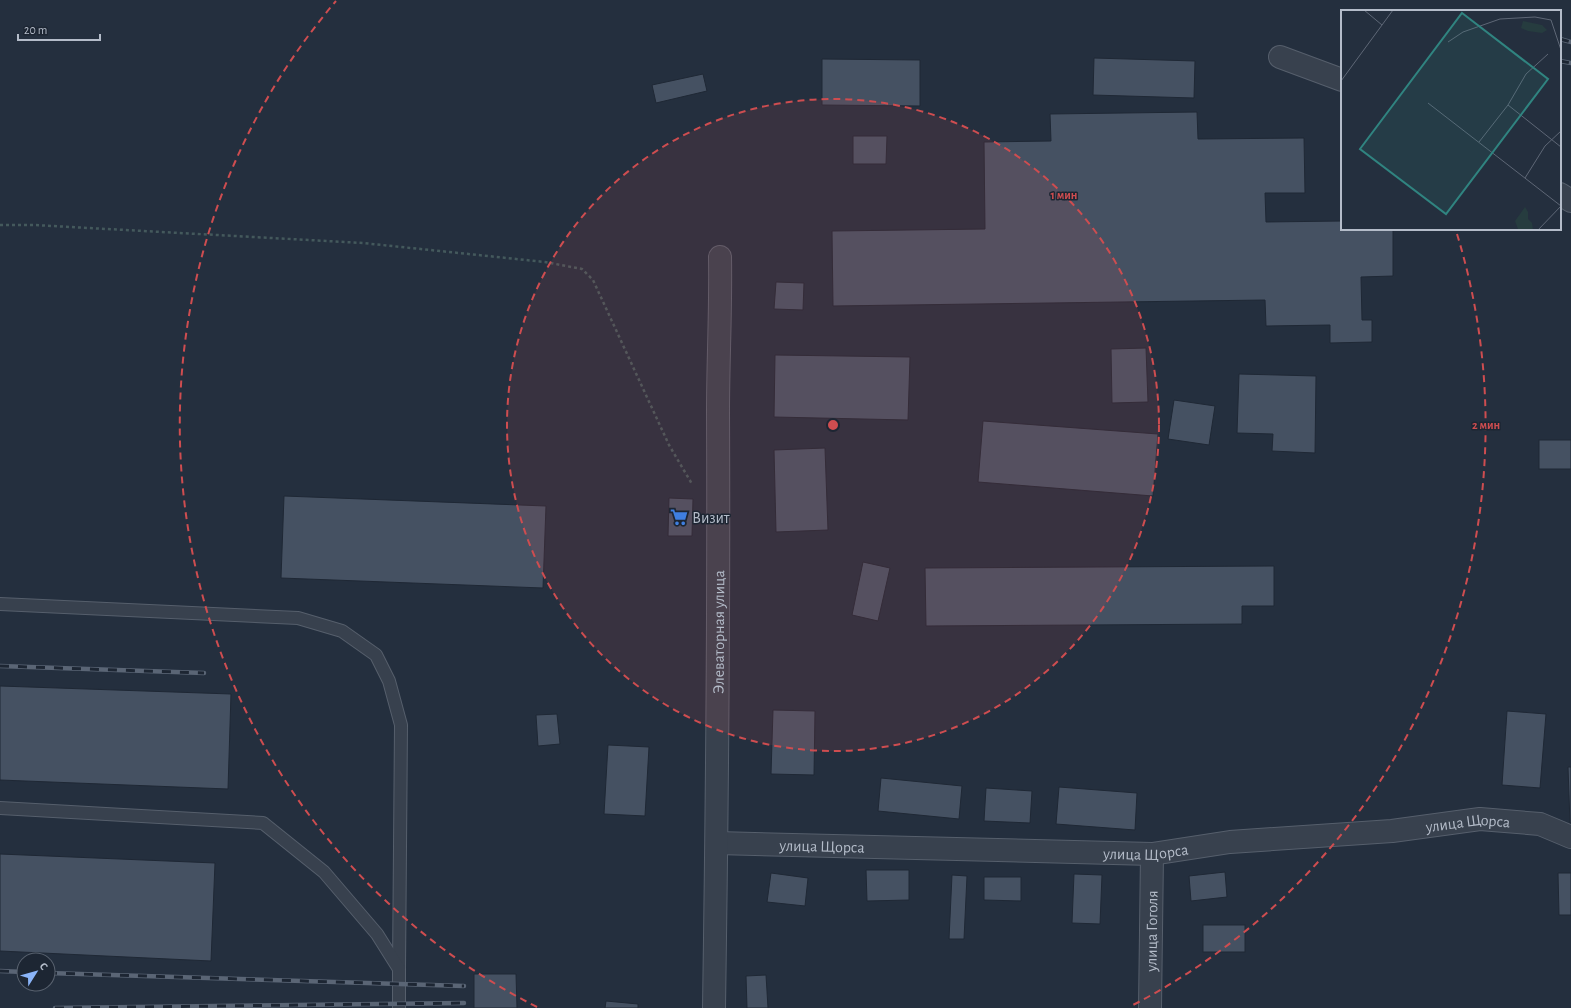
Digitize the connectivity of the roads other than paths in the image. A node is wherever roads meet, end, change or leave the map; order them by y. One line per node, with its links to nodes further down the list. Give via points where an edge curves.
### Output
1 (1280, 57): 2 (street)
2 (1341, 80)
3 (1561, 195): 4 (street)
4 (1571, 201)
5 (720, 257): 9 (street, Элеваторная улица)
6 (0, 604): 11 (lane, via 298,618 342,631 376,655 389,681 401,725)
7 (0, 808): 11 (lane, via 262,823 324,872 377,934)
8 (1571, 837): 10 (street, улица Щорса, via 1540,824 1480,819 1392,832 1230,842)
9 (717, 843): 10 (street, улица Щорса); 13 (street, Элеваторная улица)
10 (1152, 854): 14 (street, улица Гоголя)
11 (399, 969): 12 (lane)
12 (399, 1008)
13 (714, 1008)
14 (1150, 1008)

